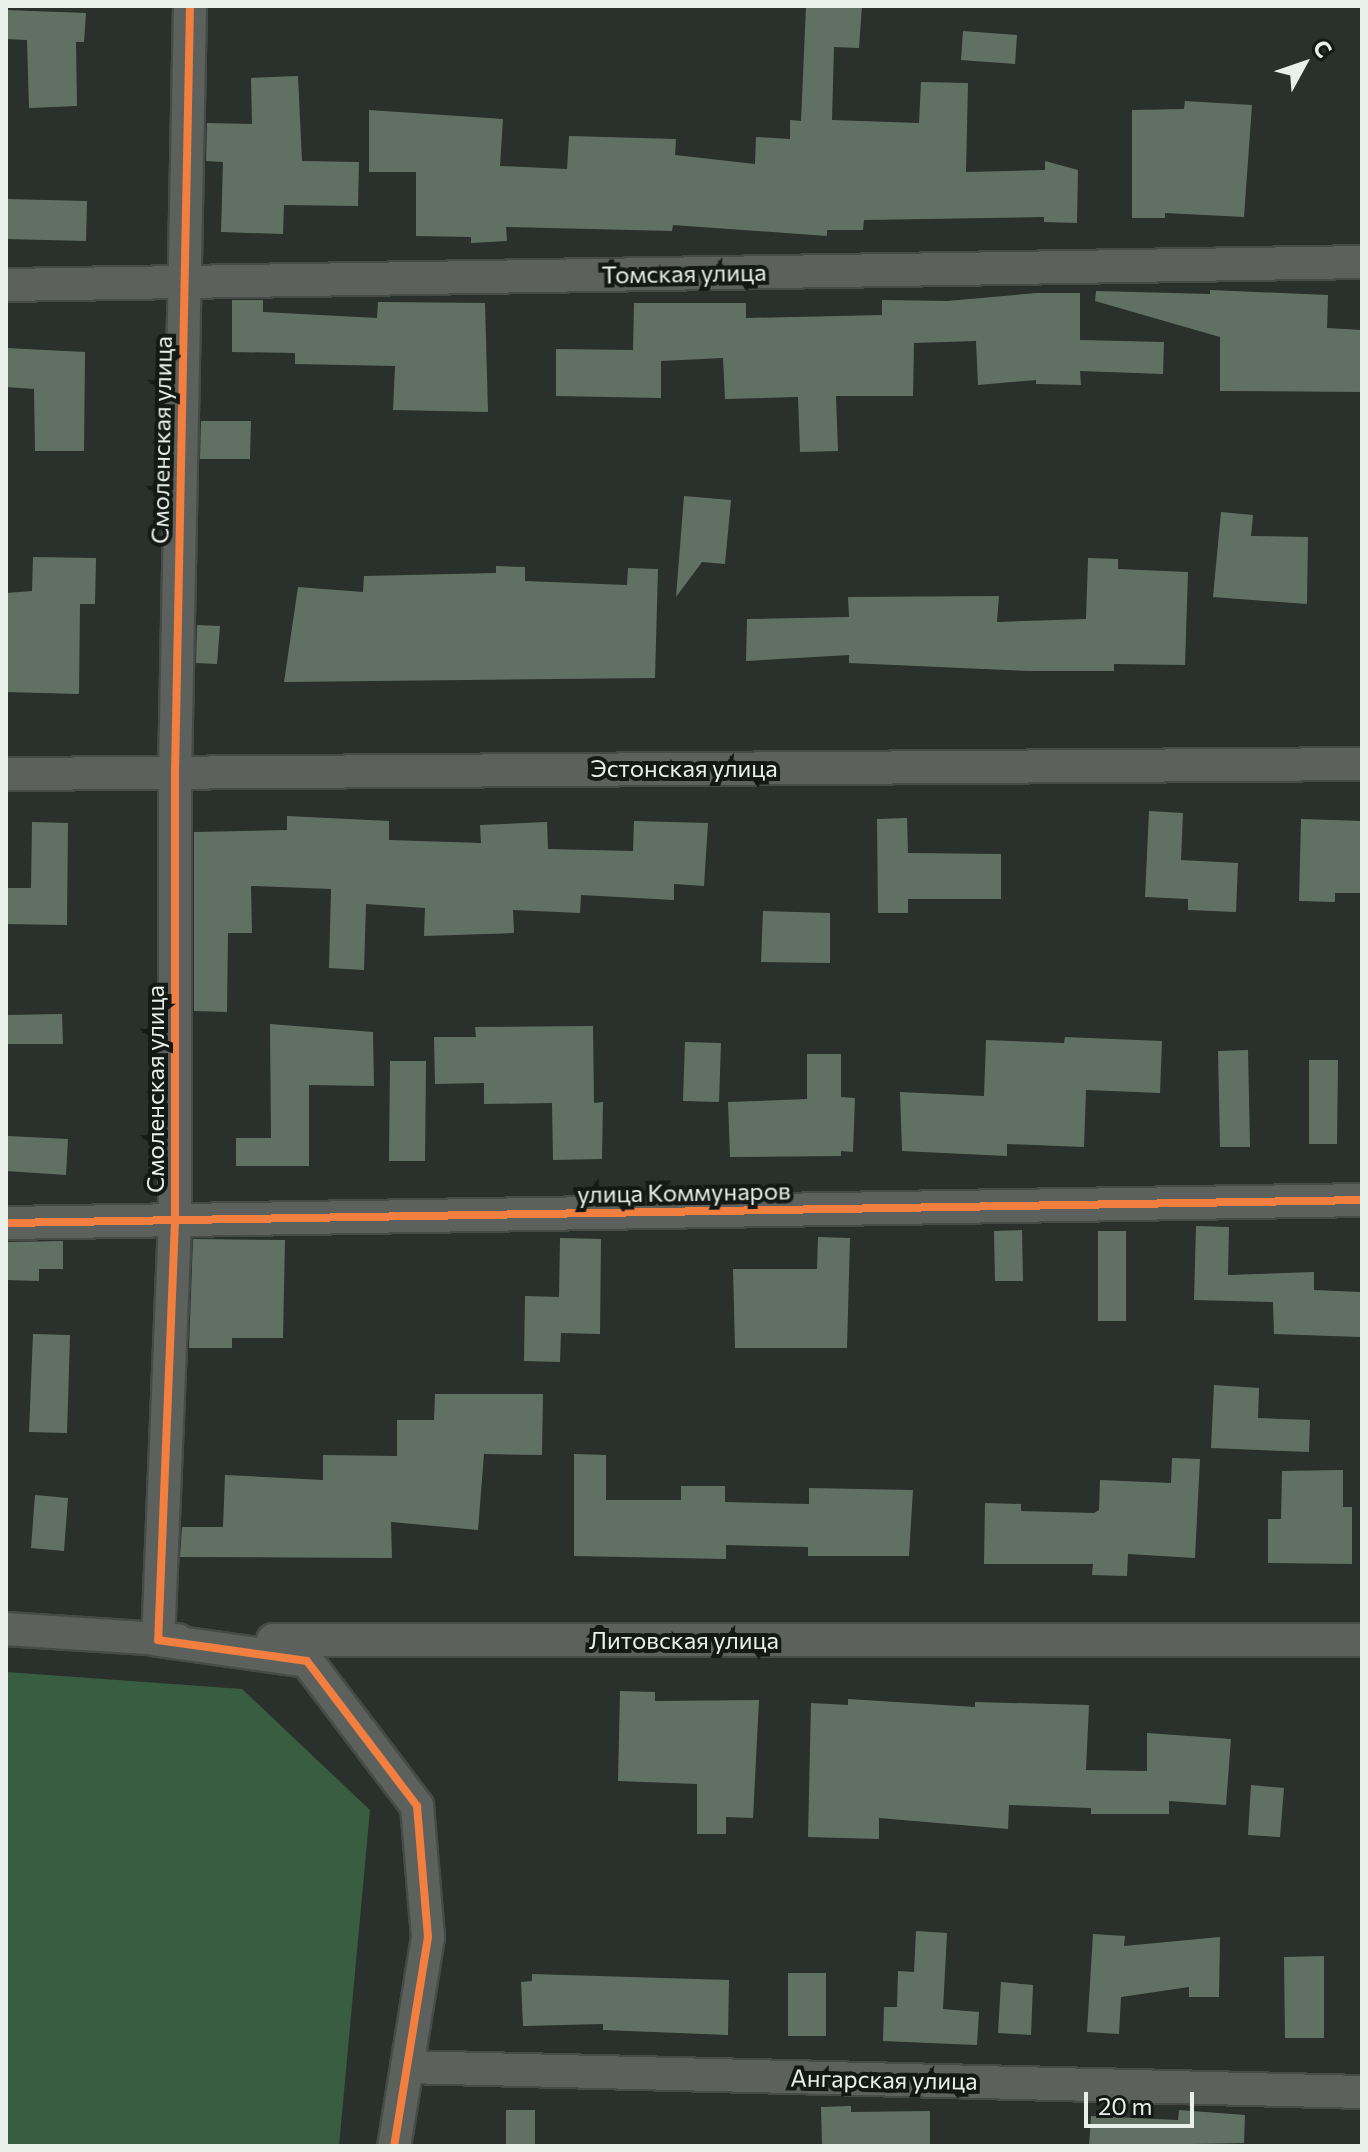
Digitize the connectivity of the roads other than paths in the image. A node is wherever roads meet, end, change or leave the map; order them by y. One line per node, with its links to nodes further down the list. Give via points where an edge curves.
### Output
1 (190, 6): 3 (street, Смоленская улица)
2 (1362, 262): 3 (street, Томская улица)
3 (184, 282): 4 (street, Томская улица); 6 (street, Смоленская улица)
4 (6, 285)
5 (1362, 764): 6 (street, Эстонская улица)
6 (175, 770): 7 (street, Эстонская улица); 9 (street, Смоленская улица)
7 (6, 774)
8 (1362, 1200): 9 (street, улица Коммунаров)
9 (175, 1221): 10 (street, улица Коммунаров); 12 (street, Смоленская улица)
10 (6, 1223)
11 (6, 1629): 12 (street, Литовская улица)
12 (158, 1640): 13 (street, Литовская улица); 14 (street, via 307,1661 417,1806 428,1937)
13 (1362, 1640)
14 (407, 2067): 15 (street, Ангарская улица); 16 (street)
15 (1362, 2092)
16 (394, 2146)

